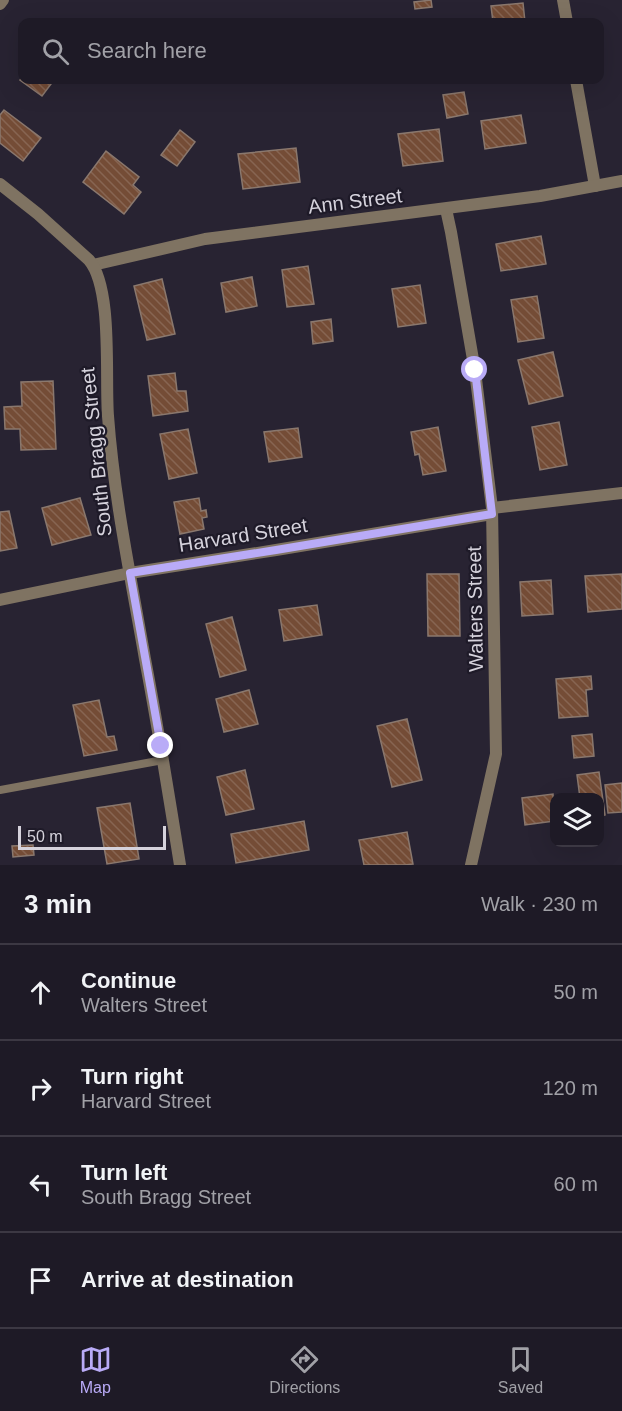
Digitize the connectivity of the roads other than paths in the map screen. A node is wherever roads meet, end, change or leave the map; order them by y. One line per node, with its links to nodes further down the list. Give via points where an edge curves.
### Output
1 (3, 0): 3 (street)
2 (563, 0): 4 (street)
3 (0, 4)
4 (566, 18)
5 (577, 84): 8 (street)
6 (622, 181): 8 (street, Ann Street)
7 (0, 184): 10 (street)
8 (595, 186): 9 (street, Ann Street)
9 (446, 209): 10 (street, Ann Street, via 205,239); 12 (street, Walters Street, via 475,370)
10 (93, 264): 13 (street, South Bragg Street, via 100,280 105,314 114,482)
11 (622, 493): 12 (street, Harvard Street)
12 (492, 511): 13 (street, Harvard Street); 18 (street, Walters Street, via 496,754)
13 (130, 573): 14 (street, Harvard Street); 15 (street, South Bragg Street)
14 (0, 600)
15 (163, 760): 16 (lane); 17 (street, South Bragg Street)
16 (0, 790)
17 (180, 865)
18 (471, 865)

